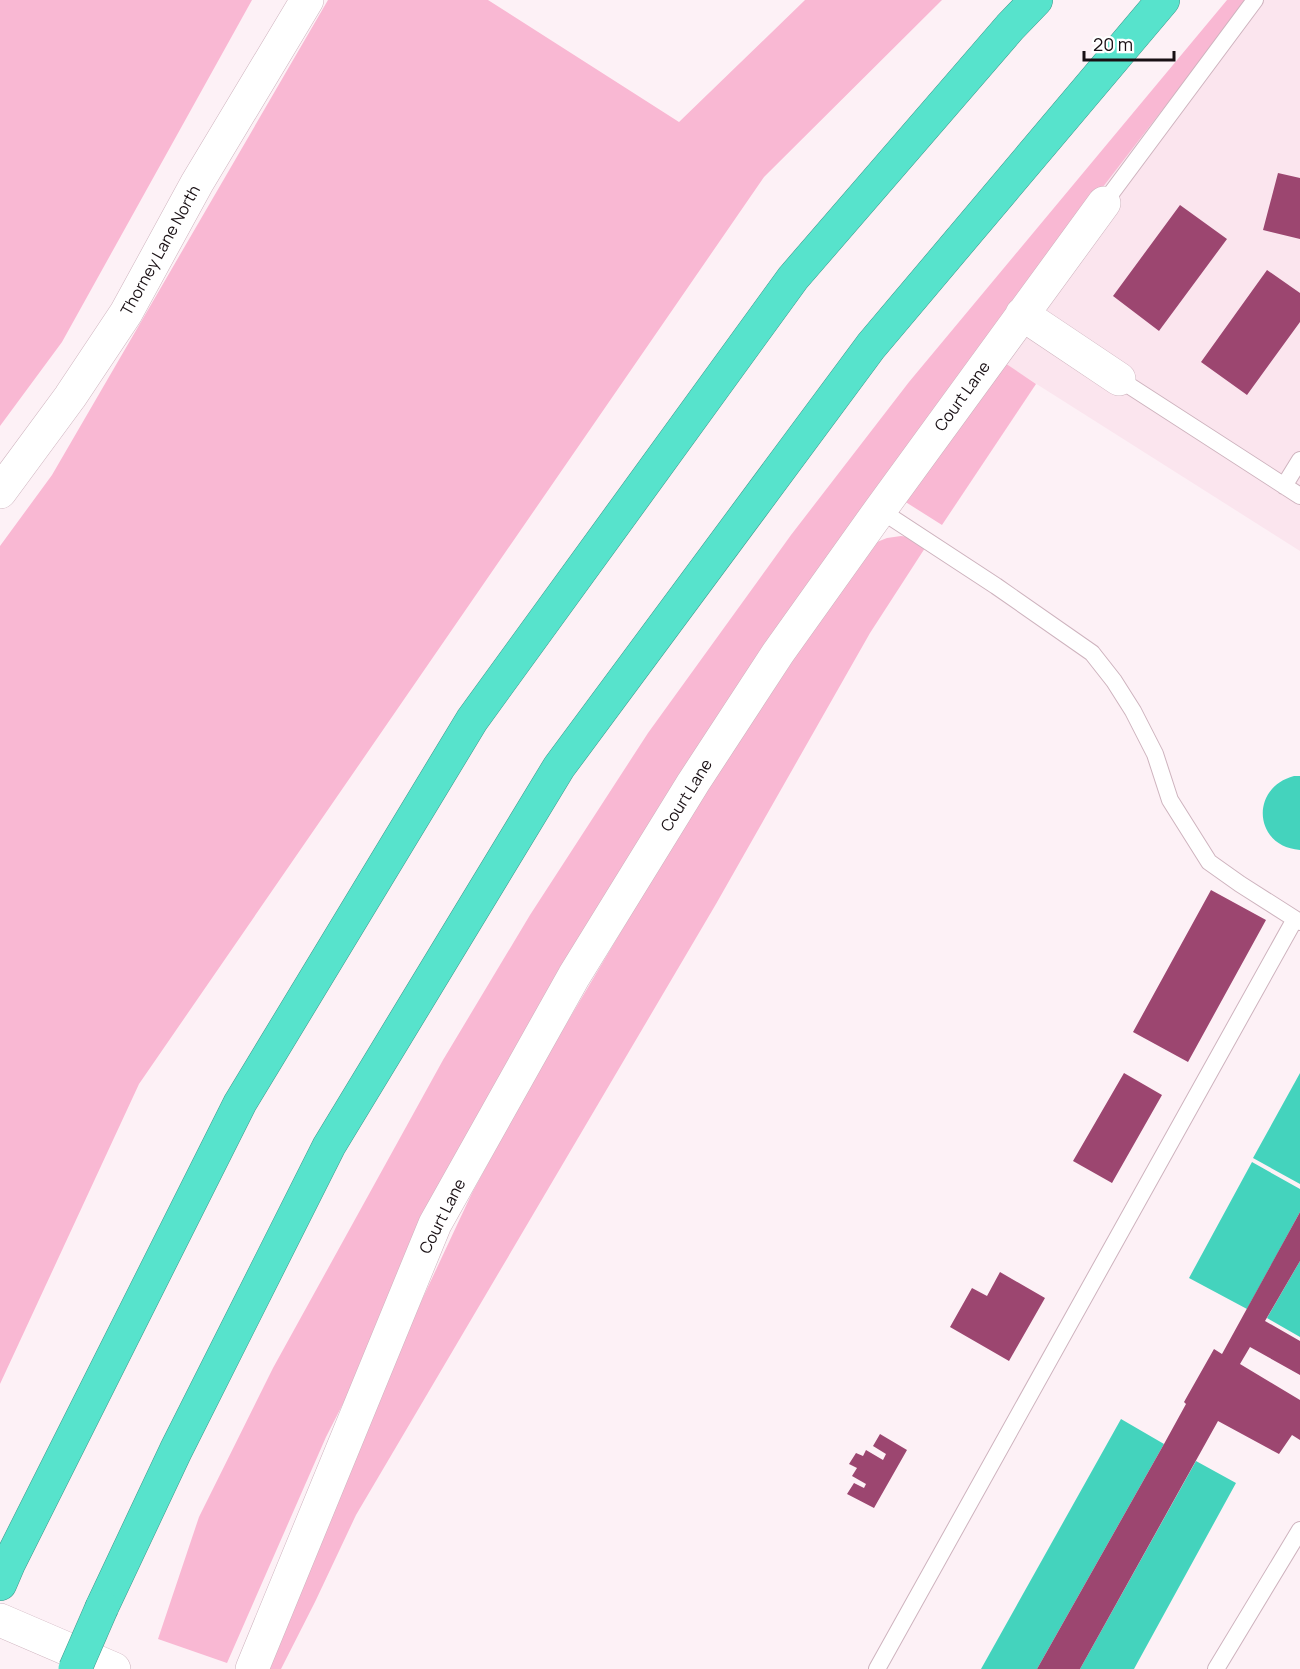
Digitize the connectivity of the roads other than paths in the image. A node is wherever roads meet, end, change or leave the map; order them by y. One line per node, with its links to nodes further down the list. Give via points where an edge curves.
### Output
1 (307, 0): 10 (street, Thorney Lane North, via 197,183 126,313)
2 (1035, 0): 15 (highway, via 793,278 472,720 240,1102)
3 (1163, 0): 17 (highway, bridge, via 871,346 559,767 329,1146 176,1449)
4 (1255, 0): 5 (lane, Court Lane)
5 (1104, 203): 6 (street, Court Lane)
6 (1022, 314): 7 (street); 12 (street, Court Lane)
7 (1119, 379): 9 (lane)
8 (1300, 460): 9 (lane)
9 (1284, 486): 11 (lane)
10 (0, 492)
11 (1300, 496)
12 (880, 510): 13 (lane, via 1092,653 1133,711 1155,754 1170,800 1209,862); 19 (street, Court Lane, via 778,653 693,783 574,976 435,1224)
13 (1298, 920): 20 (lane)
14 (1300, 1530): 21 (lane)
15 (4, 1574)
16 (0, 1620): 18 (street)
17 (75, 1669)
18 (114, 1669)
19 (252, 1669)
20 (877, 1669)
21 (1216, 1669)

